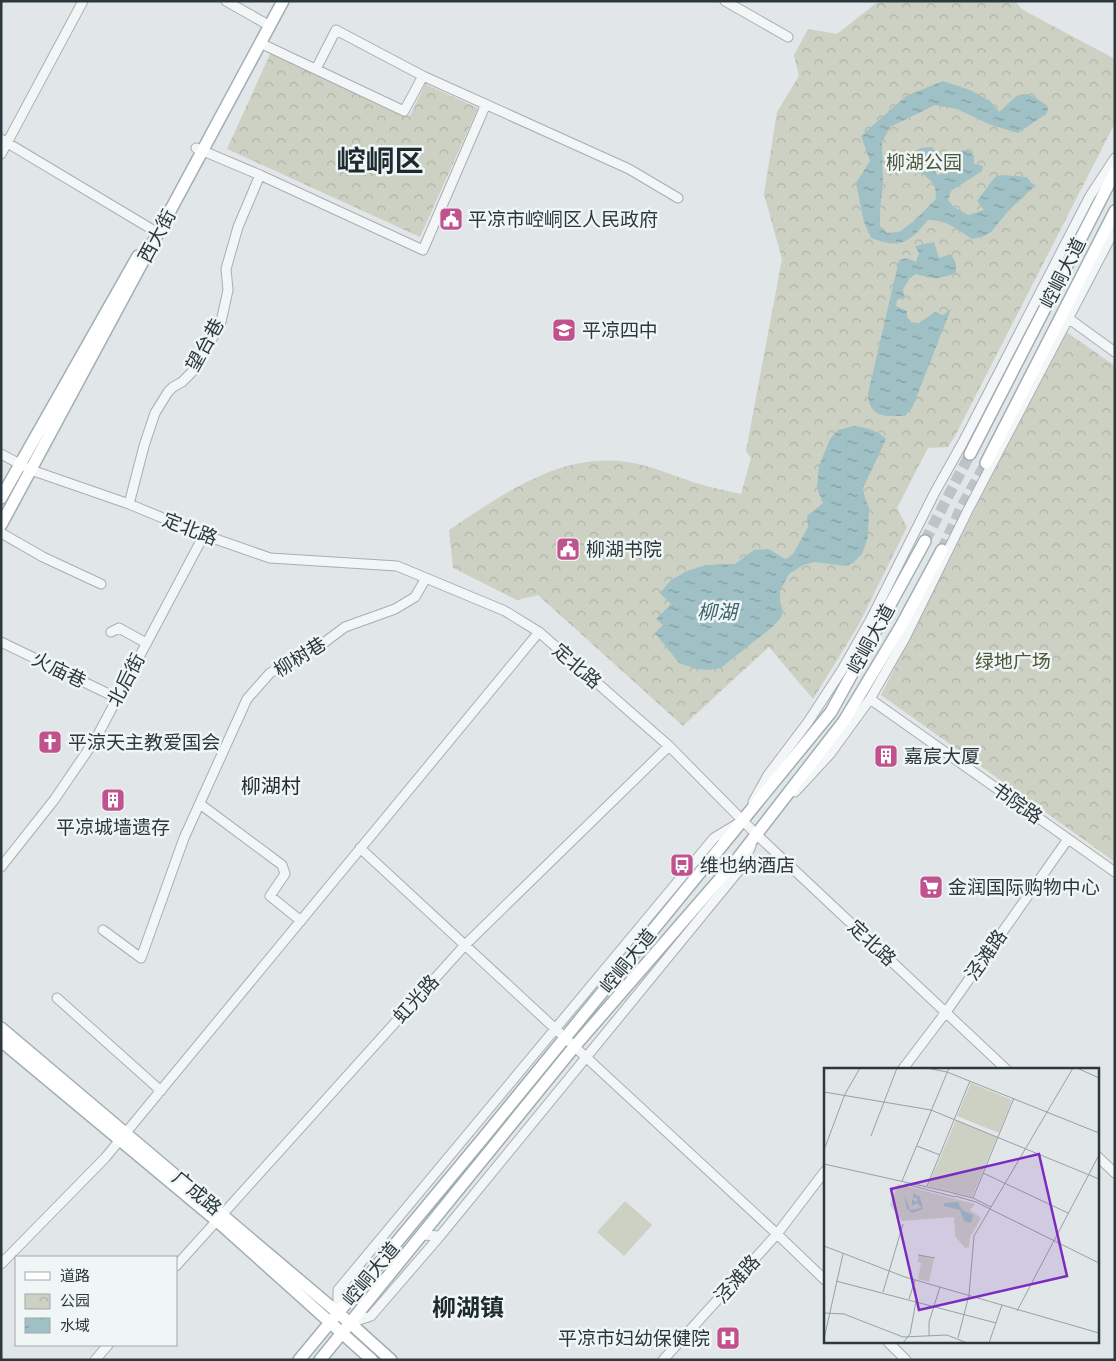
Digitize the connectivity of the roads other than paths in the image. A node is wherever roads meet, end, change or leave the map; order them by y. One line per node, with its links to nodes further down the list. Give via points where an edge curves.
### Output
1 (83, 1): 12 (street)
2 (226, 1): 6 (street)
3 (275, 1): 6 (main road, 西大街)
4 (283, 1): 6 (main road, 西大街)
5 (725, 1): 7 (street)
6 (267, 24): 8 (main road, 西大街); 13 (main road, 西大街)
7 (788, 38)
8 (260, 43): 9 (street); 13 (main road, 西大街)
9 (316, 69): 10 (street, via 404,111); 10 (street, via 336,30)
10 (423, 76): 11 (street)
11 (486, 104): 17 (street, via 423,250); 18 (street, via 629,169)
12 (4, 141): 14 (street); 21 (street)
13 (199, 150): 17 (street); 21 (main road, 西大街)
14 (1, 154)
15 (1115, 158): 45 (street, via 1090,196 866,628 808,722 768,775)
16 (1115, 172): 25 (main road, 崆峒大道)
17 (260, 175): 29 (street, 望台巷, via 238,227 226,269 228,290 221,322 197,367 168,392 155,413)
18 (678, 198)
19 (1115, 211): 26 (main road, 崆峒大道)
20 (1115, 229): 22 (street)
21 (155, 232): 27 (main road, 西大街)
22 (1068, 318): 23 (street); 42 (street, via 905,638)
23 (1115, 352)
24 (1, 454): 27 (street, 定北路)
25 (970, 454)
26 (986, 463)
27 (26, 468): 28 (main road); 29 (street, 定北路); 30 (main road)
28 (1, 498)
29 (129, 504): 32 (street, 定北路)
30 (1, 524)
31 (1, 533): 36 (street)
32 (204, 535): 35 (street, 定北路, via 270,558 397,566); 40 (street, 北后街)
33 (925, 541): 45 (main road, 崆峒大道, via 831,712)
34 (942, 550): 46 (main road, 崆峒大道, via 844,721)
35 (426, 578): 38 (street, 定北路, via 505,611); 44 (street, 柳树巷, via 415,596 394,610 345,627 270,674 247,700)
36 (101, 584)
37 (111, 632): 40 (street, via 119,628)
38 (539, 632): 43 (street, 定北路); 48 (street)
39 (1, 642): 41 (street, 火庙巷)
40 (146, 643): 41 (street, 北后街)
41 (117, 698): 49 (street, 北后街, via 94,740 54,800)
42 (870, 699): 46 (street, via 830,754); 47 (street, 书院路)
43 (669, 746): 45 (street, 定北路); 53 (street, 虹光路)
44 (200, 804): 51 (street, via 282,865 285,874 270,896); 52 (street, 柳树巷, via 184,838 140,958)
45 (742, 821): 46 (street, 定北路); 57 (street, via 714,838); 58 (main road, 崆峒大道)
46 (756, 834): 55 (street, 定北路); 60 (main road, 崆峒大道); 61 (street, via 741,868)
47 (1068, 839): 50 (street, 书院路); 55 (street, 泾滩路)
48 (360, 848): 51 (street); 53 (street)
49 (1, 867)
50 (1115, 872)
51 (301, 921): 64 (street)
52 (103, 930)
53 (465, 945): 57 (street); 69 (street, 虹光路)
54 (57, 998): 64 (street)
55 (946, 1012): 62 (street, 泾滩路); 63 (street, 定北路)
56 (1, 1028): 65 (main road, 广成路)
57 (554, 1028): 58 (street); 76 (street, via 338,1290)
58 (565, 1038): 60 (street); 76 (main road, 崆峒大道)
59 (1, 1041): 65 (main road, 广成路)
60 (574, 1047): 61 (street); 71 (main road, 崆峒大道)
61 (586, 1058): 70 (street); 72 (street)
62 (904, 1068)
63 (1005, 1068)
64 (161, 1090): 65 (street)
65 (123, 1137): 69 (main road, 广成路); 73 (street)
66 (1098, 1157): 68 (street)
67 (824, 1173): 70 (street, 泾滩路)
68 (1115, 1173)
69 (218, 1217): 74 (street, 虹光路); 76 (main road, 广成路); 77 (main road, 广成路)
70 (777, 1234): 75 (street); 87 (street, 泾滩路)
71 (422, 1235): 72 (street); 78 (main road, 崆峒大道)
72 (440, 1236): 78 (street, via 371,1316)
73 (1, 1264)
74 (178, 1264)
75 (824, 1279)
76 (338, 1313): 77 (main road, 崆峒大道); 78 (main road, 广成路)
77 (330, 1323): 79 (main road, 广成路); 83 (main road, 崆峒大道)
78 (350, 1323): 79 (main road, 崆峒大道); 86 (main road, 广成路)
79 (342, 1333): 84 (main road, 崆峒大道); 85 (main road, 广成路)
80 (890, 1344): 88 (street)
81 (107, 1346): 82 (street)
82 (94, 1360)
83 (299, 1360)
84 (320, 1360)
85 (372, 1360)
86 (391, 1360)
87 (663, 1360)
88 (906, 1360)

